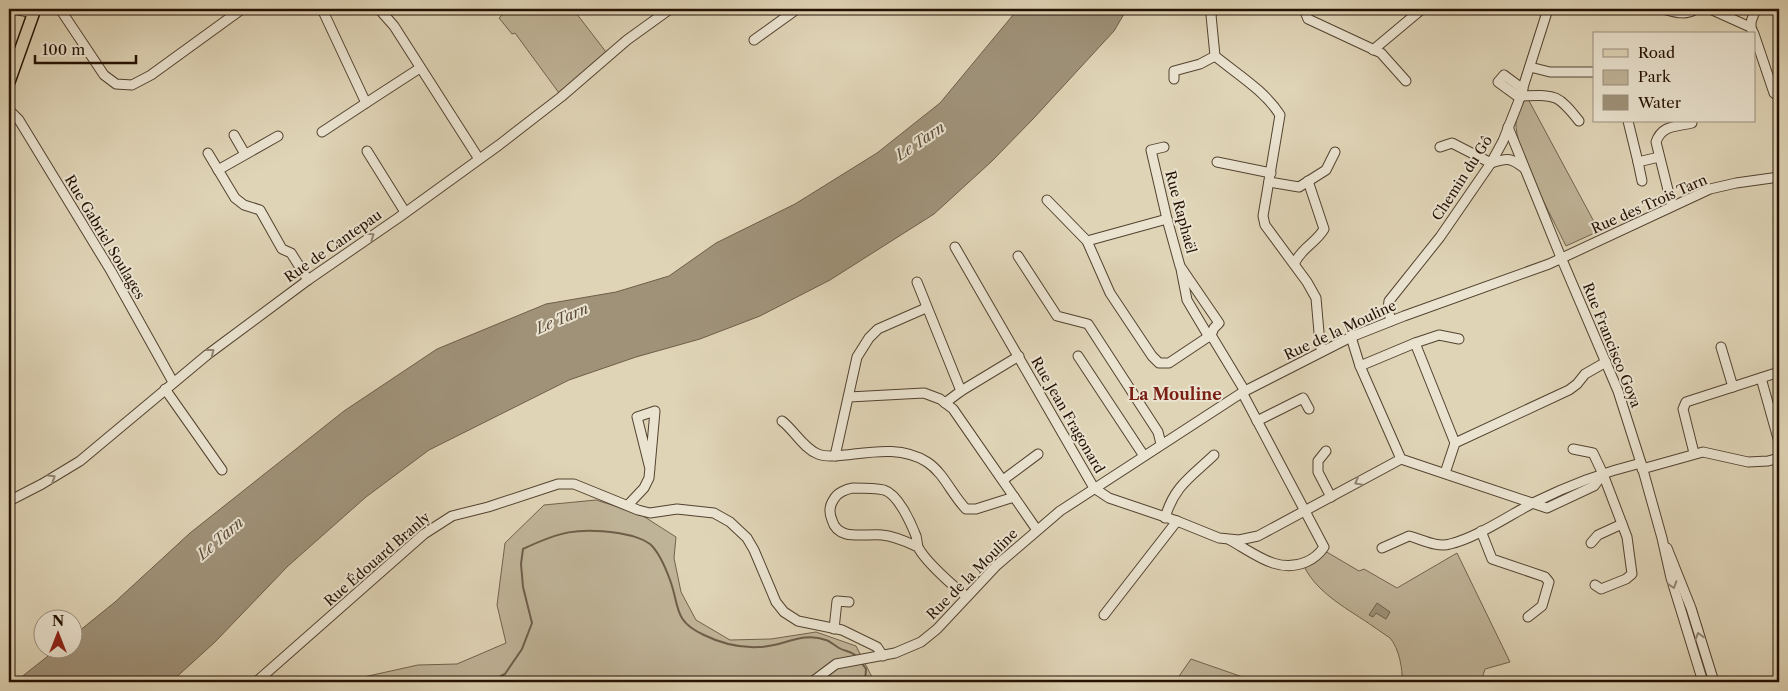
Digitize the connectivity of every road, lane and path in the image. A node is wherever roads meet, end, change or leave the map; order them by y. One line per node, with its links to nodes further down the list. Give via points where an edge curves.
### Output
1 (13, 9): 16 (street)
2 (60, 9): 3 (street, via 104,75 116,84 132,86)
3 (242, 9)
4 (322, 9): 30 (street)
5 (379, 9): 23 (street, via 394,26)
6 (670, 9): 47 (street, Rue de Cantepau)
7 (797, 9): 18 (street)
8 (1214, 9): 21 (street, via 1211,15)
9 (1304, 9): 20 (street, via 1308,19)
10 (1422, 9): 20 (street)
11 (1548, 9): 22 (street, Chemin du Gô)
12 (1663, 9): 13 (street, via 1682,14)
13 (1696, 9)
14 (1710, 9): 17 (street)
15 (1756, 9): 17 (street)
16 (34, 11): 27 (main road)
17 (1753, 32)
18 (754, 40)
19 (1756, 41): 29 (street, via 1774,93)
20 (1373, 50): 26 (street, via 1381,53)
21 (1215, 56): 25 (street, via 1174,72); 55 (street, via 1268,100 1280,115)
22 (1530, 67): 24 (street, via 1550,72); 28 (street, Chemin du Gô)
23 (420, 68): 30 (street); 47 (street)
24 (1593, 72)
25 (1174, 79)
26 (1406, 81)
27 (9, 82)
28 (1521, 94): 32 (street, via 1558,98); 35 (street, Chemin du Gô)
29 (1779, 96)
30 (366, 103): 36 (street)
31 (9, 110): 84 (street, Rue Gabriel Soulages, via 111,271)
32 (1579, 121)
33 (1628, 122): 50 (street)
34 (1692, 123): 46 (street, via 1665,129 1659,134 1656,142)
35 (1508, 127): 39 (street, Chemin du Gô); 52 (street, Rue Francisco Goya)
36 (322, 132)
37 (234, 135): 45 (street)
38 (278, 136): 45 (street)
39 (1503, 140): 48 (street); 51 (street, Chemin du Gô)
40 (1164, 147): 61 (street, Rue Raphaël, via 1151,150)
41 (1440, 147): 51 (street, via 1452,143)
42 (367, 151): 60 (street)
43 (1335, 152): 57 (street, via 1326,170)
44 (208, 153): 53 (street)
45 (245, 154): 53 (street)
46 (1659, 157): 50 (street); 59 (street)
47 (479, 159): 60 (street, Rue de Cantepau)
48 (1513, 160): 51 (street, via 1504,159); 52 (street)
49 (1217, 162): 55 (street)
50 (1638, 162): 56 (street)
51 (1491, 164): 71 (street, Chemin du Gô, via 1440,237 1389,301)
52 (1524, 168): 65 (street, Rue Francisco Goya)
53 (218, 170): 68 (street, via 235,198 244,206 260,210 282,249 291,254)
54 (1779, 177): 59 (street, Rue des Trois Tarn, via 1710,189)
55 (1270, 178): 57 (street, via 1299,187); 66 (street, via 1263,216 1265,225)
56 (1642, 181)
57 (1308, 182): 66 (street, via 1324,229)
58 (1047, 200): 62 (street)
59 (1672, 206): 65 (street, Rue des Trois Tarn)
60 (405, 212): 68 (street, Rue de Cantepau, one-way to 60)
61 (1167, 219): 62 (street); 67 (street, Rue Raphaël)
62 (1087, 240): 72 (street, via 1110,293 1159,363 1169,363)
63 (955, 247): 78 (street, Rue Jean Fragonard)
64 (1018, 256): 96 (street, via 1057,316 1088,324 1158,432)
65 (1562, 259): 71 (street, Rue de la Mouline); 80 (street, Rue Francisco Goya)
66 (1294, 264): 77 (street, via 1316,298)
67 (1180, 266): 72 (street, via 1187,300); 72 (street, Rue Raphaël, via 1219,323)
68 (308, 280): 84 (street, Rue de Cantepau, one-way to 68)
69 (917, 282): 70 (street)
70 (926, 308): 87 (street); 89 (street, via 878,329 870,338 857,357)
71 (1391, 321): 73 (street, Rue de la Mouline)
72 (1210, 336): 88 (street)
73 (1351, 337): 77 (street, Rue de la Mouline); 81 (street)
74 (1459, 339): 75 (street, via 1439,335)
75 (1415, 343): 81 (street); 95 (street)
76 (1721, 347): 85 (street)
77 (1322, 352): 88 (street, Rue de la Mouline)
78 (1019, 356): 87 (street, Rue Jean Fragonard); 112 (street, Rue Jean Fragonard)
79 (1078, 356): 103 (street)
80 (1606, 362): 95 (street, via 1585,374 1569,390); 106 (street, Rue Francisco Goya)
81 (1360, 366): 105 (street)
82 (1779, 372): 83 (street)
83 (1761, 378): 85 (street); 94 (street)
84 (173, 382): 86 (street, Rue de Cantepau)
85 (1733, 387): 99 (street, via 1686,402 1683,409)
86 (164, 389): 108 (street); 115 (street, Rue de Cantepau, one-way to 86, via 80,461)
87 (961, 391): 90 (street, Rue Jean Fragonard)
88 (1243, 392): 93 (street); 96 (street, Rue de la Mouline)
89 (849, 397): 90 (street, via 924,394); 102 (street)
90 (945, 403): 111 (street, via 953,409)
91 (1309, 409): 93 (street, via 1303,398)
92 (782, 421): 102 (street, via 818,455)
93 (1257, 421): 118 (street)
94 (1779, 442)
95 (1455, 443): 109 (street)
96 (1161, 444): 103 (street, Rue de la Mouline)
97 (1572, 449): 110 (street, via 1593,453)
98 (1326, 451): 114 (street, via 1318,461 1318,472)
99 (1694, 453): 104 (street, via 1716,454 1748,462 1768,462); 106 (street)
100 (1038, 454): 111 (street)
101 (1214, 455): 119 (street, via 1176,490)
102 (835, 456): 113 (street, via 878,451 914,456 936,471 966,509 976,509)
103 (1144, 456): 112 (street, Rue de la Mouline)
104 (1779, 458)
105 (1401, 459): 109 (street); 114 (street, one-way to 114)
106 (1642, 466): 110 (street); 124 (street, Rue Francisco Goya)
107 (650, 469): 107 (street, via 653,431 655,412 637,417); 117 (street, via 644,488)
108 (222, 470)
109 (1445, 473): 116 (street)
110 (1603, 474): 116 (street); 121 (street)
111 (1003, 480): 113 (street)
112 (1094, 488): 119 (street, via 1109,498); 122 (street, Rue de la Mouline)
113 (1014, 496): 122 (street)
114 (1331, 497): 118 (street)
115 (9, 501)
116 (1534, 503): 123 (street)
117 (628, 505): 134 (street, Rue Édouard Branly, via 650,513 677,509 714,513 730,522 747,538 776,602 784,612 798,621); 136 (street, Rue Édouard Branly, via 574,484 558,484 452,516 424,534)
118 (1306, 511): 125 (street, via 1258,536); 125 (street, via 1324,546 1311,560 1297,566 1288,567 1261,558)
119 (1165, 518): 120 (street)
120 (1177, 521): 125 (street); 132 (street)
121 (1622, 524): 126 (street, via 1598,534); 129 (street, via 1632,574 1601,589)
122 (1037, 530): 130 (street, Rue de la Mouline)
123 (1481, 531): 128 (street, via 1450,544 1440,545 1409,536); 133 (street, via 1492,559 1545,577 1549,582 1542,606)
124 (1662, 538): 138 (street, Rue Francisco Goya, one-way to 138, via 1671,578); 139 (street, Rue Francisco Goya, one-way to 124, via 1677,569)
125 (1228, 539)
126 (1592, 543)
127 (918, 547): 127 (street, via 916,535 901,505 885,490 853,488 834,497 829,511 832,524 841,532 882,534); 130 (street)
128 (1382, 548)
129 (1595, 585)
130 (966, 596): 135 (street, Rue de la Mouline, via 937,629 917,644)
131 (849, 602): 134 (street, via 837,601)
132 (1104, 615)
133 (1528, 617)
134 (834, 629): 135 (street, Rue Édouard Branly, via 877,647)
135 (882, 656): 137 (street, Rue de la Mouline, via 836,664)
136 (256, 682)
137 (812, 682)
138 (1704, 682)
139 (1714, 682)

